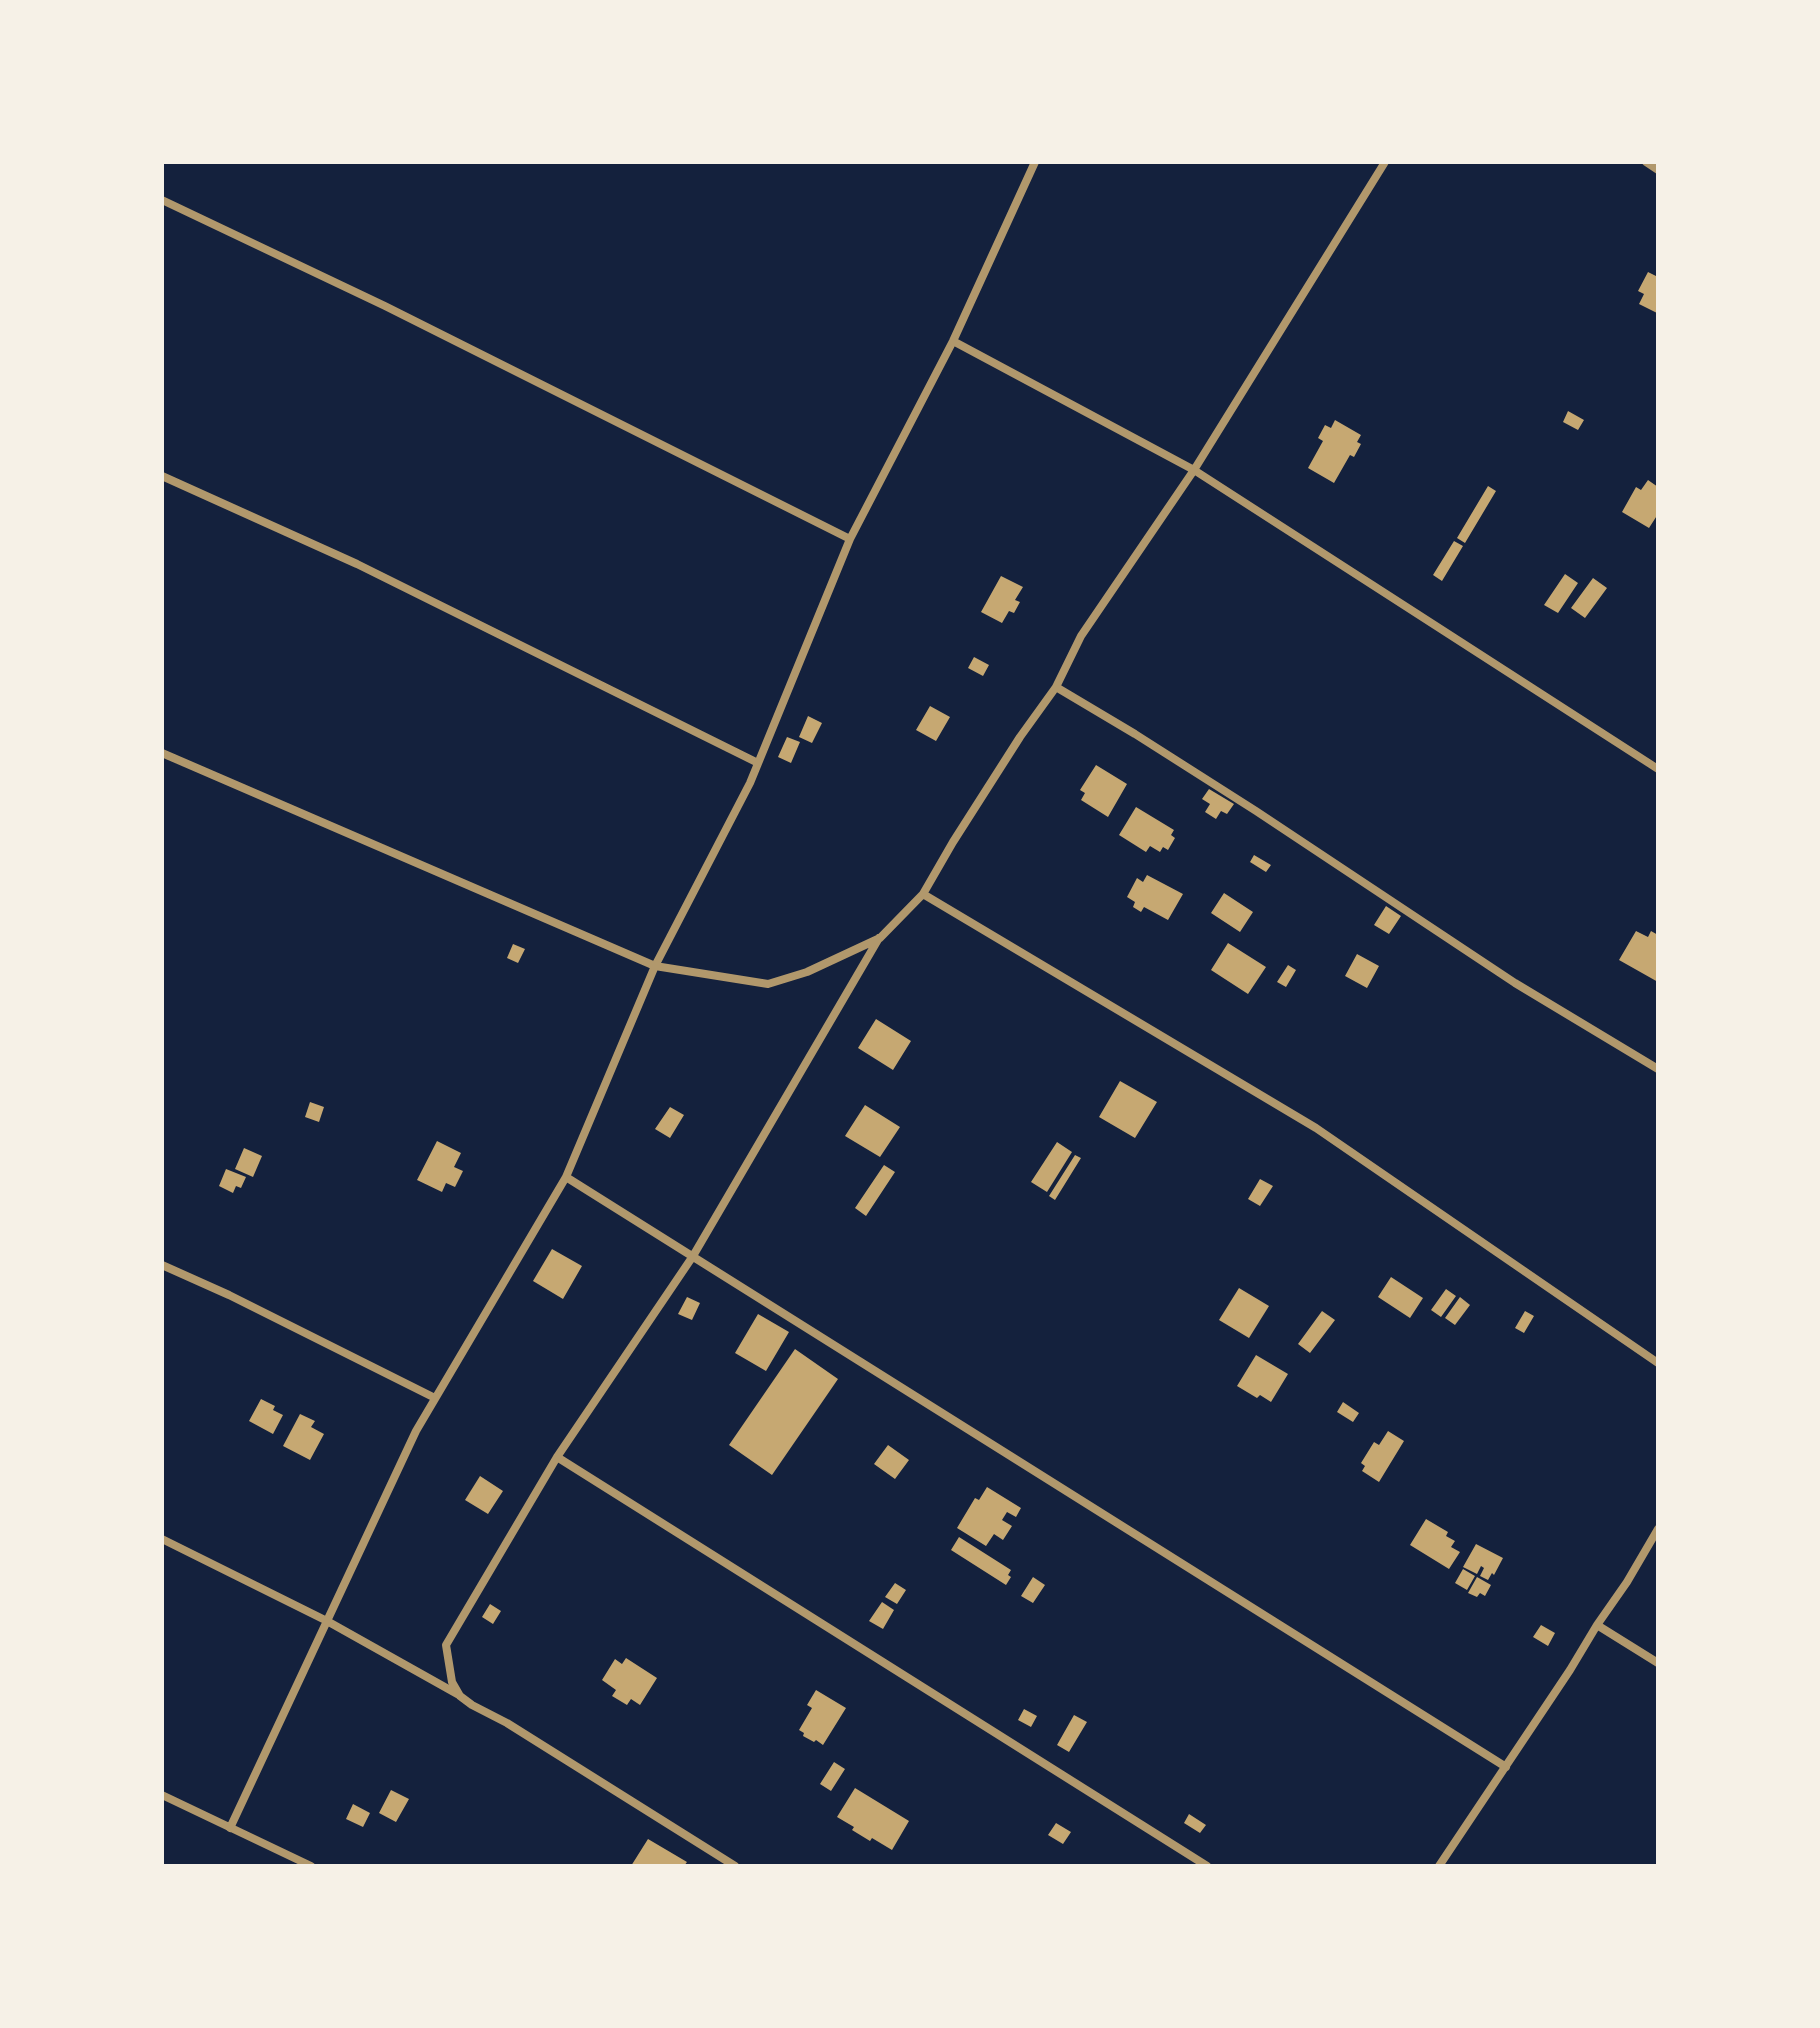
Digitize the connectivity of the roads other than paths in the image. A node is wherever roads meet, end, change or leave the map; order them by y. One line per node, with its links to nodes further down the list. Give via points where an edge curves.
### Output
1 (1035, 162): 6 (street)
2 (1385, 162): 7 (street)
3 (1646, 162): 4 (street)
4 (1658, 170)
5 (162, 200): 9 (street)
6 (953, 341): 7 (street); 9 (street)
7 (1194, 470): 10 (street, via 1081,636); 13 (street)
8 (162, 476): 12 (street, via 357,564)
9 (850, 539): 12 (street)
10 (1056, 687): 14 (street); 17 (street, via 1256,811 1515,983)
11 (162, 753): 16 (street)
12 (758, 763): 16 (street)
13 (1658, 769)
14 (923, 894): 15 (street); 21 (street, via 1316,1128)
15 (880, 938): 16 (street, via 768,984); 19 (street)
16 (655, 966): 18 (street)
17 (1658, 1069)
18 (566, 1177): 19 (street); 22 (street)
19 (693, 1256): 23 (street); 30 (street)
20 (162, 1265): 22 (street)
21 (1658, 1363)
22 (435, 1398): 26 (street)
23 (557, 1457): 29 (street, via 446,1645 452,1682); 35 (street)
24 (1658, 1529): 27 (street)
25 (162, 1539): 26 (street)
26 (327, 1621): 29 (street); 32 (street)
27 (1597, 1625): 28 (street); 30 (street)
28 (1658, 1663)
29 (460, 1696): 34 (street)
30 (1506, 1767): 36 (street)
31 (162, 1795): 32 (street)
32 (230, 1828): 33 (street)
33 (311, 1866)
34 (735, 1866)
35 (1207, 1866)
36 (1439, 1866)

